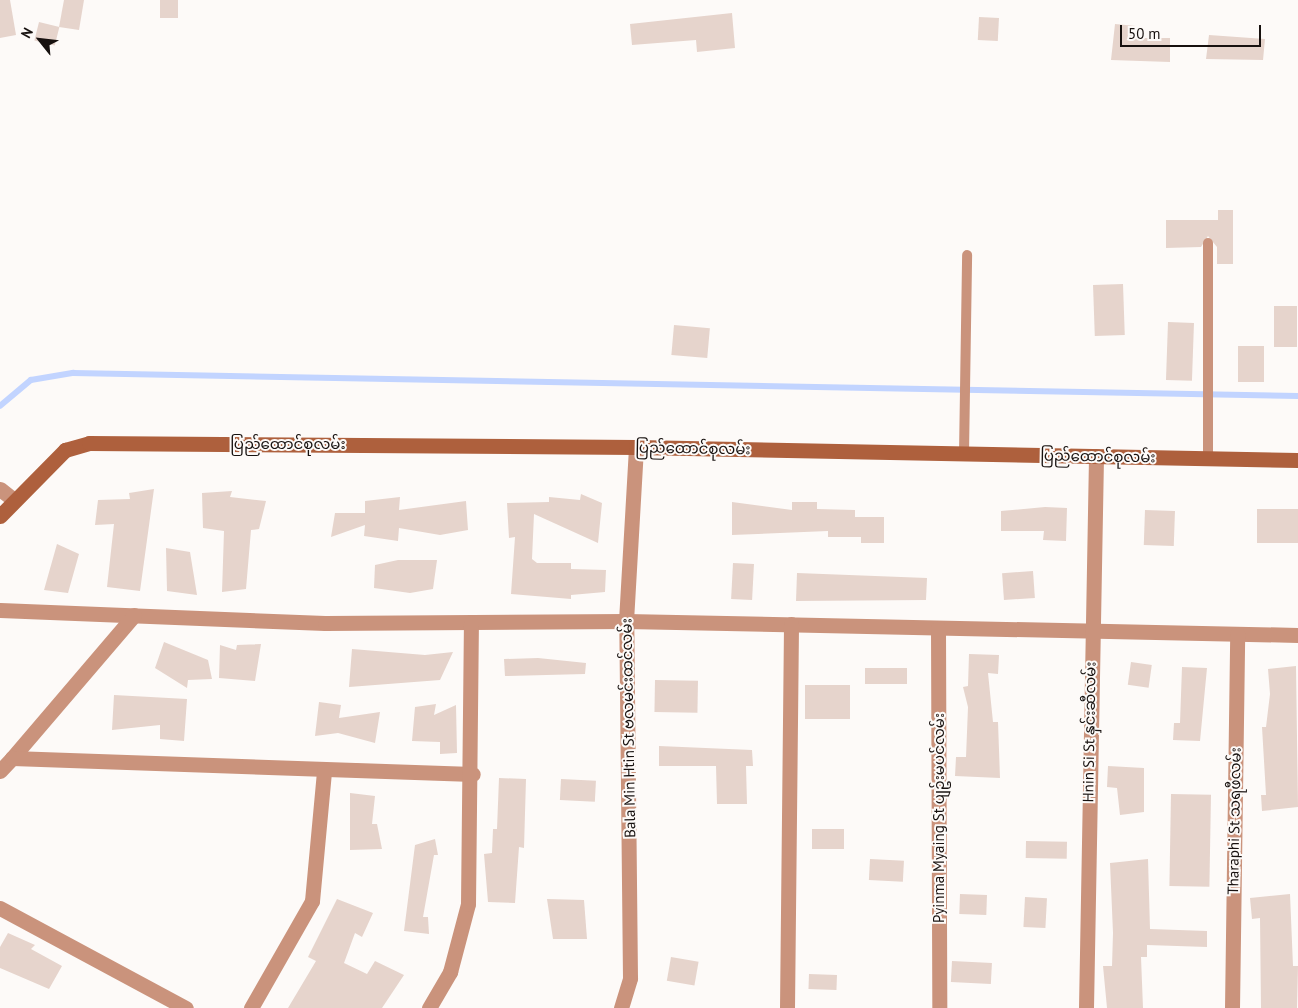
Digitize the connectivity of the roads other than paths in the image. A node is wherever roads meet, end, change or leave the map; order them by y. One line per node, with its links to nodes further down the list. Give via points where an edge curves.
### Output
1 (1208, 243): 6 (lane)
2 (966, 255): 4 (lane)
3 (636, 447): 4 (main road, ပြည်ထောင်စုလမ်း); 9 (main road, ပြည်ထောင်စုလမ်း, via 88,443 65,450); 13 (street, Bala Min Htin St ဗလမင်းထင်လမ်း)
4 (964, 454): 5 (main road, ပြည်ထောင်စုလမ်း)
5 (1096, 456): 6 (main road, ပြည်ထောင်စုလမ်း); 17 (street, Hnin Si St နှင်းဆီလမ်း)
6 (1208, 458): 7 (main road, ပြည်ထောင်စုလမ်း)
7 (1298, 460)
8 (0, 490): 9 (street)
9 (14, 500): 10 (main road, ပြည်ထောင်စုလမ်း)
10 (0, 516)
11 (0, 610): 12 (street)
12 (134, 615): 14 (street); 20 (street)
13 (626, 620): 14 (street); 15 (street); 28 (street, Bala Min Htin St ဗလမင်းထင်လမ်း, via 630,978)
14 (471, 623): 23 (street)
15 (791, 624): 16 (street); 29 (street)
16 (938, 628): 17 (street); 30 (street, Pyinma Myaing St ပျဥ်းမပင်လမ်း)
17 (1090, 631): 18 (street); 31 (street, Hnin Si St နှင်းဆီလမ်း)
18 (1237, 634): 19 (street); 32 (street, Tharaphi St သရဖီလမ်း)
19 (1298, 635)
20 (12, 758): 21 (street); 22 (street)
21 (0, 771)
22 (324, 771): 23 (street); 26 (street, via 312,902)
23 (473, 774): 27 (street, via 468,904 450,972)
24 (0, 908): 25 (street)
25 (186, 1008)
26 (251, 1008)
27 (429, 1008)
28 (621, 1008)
29 (787, 1008)
30 (939, 1008)
31 (1086, 1008)
32 (1232, 1008)

